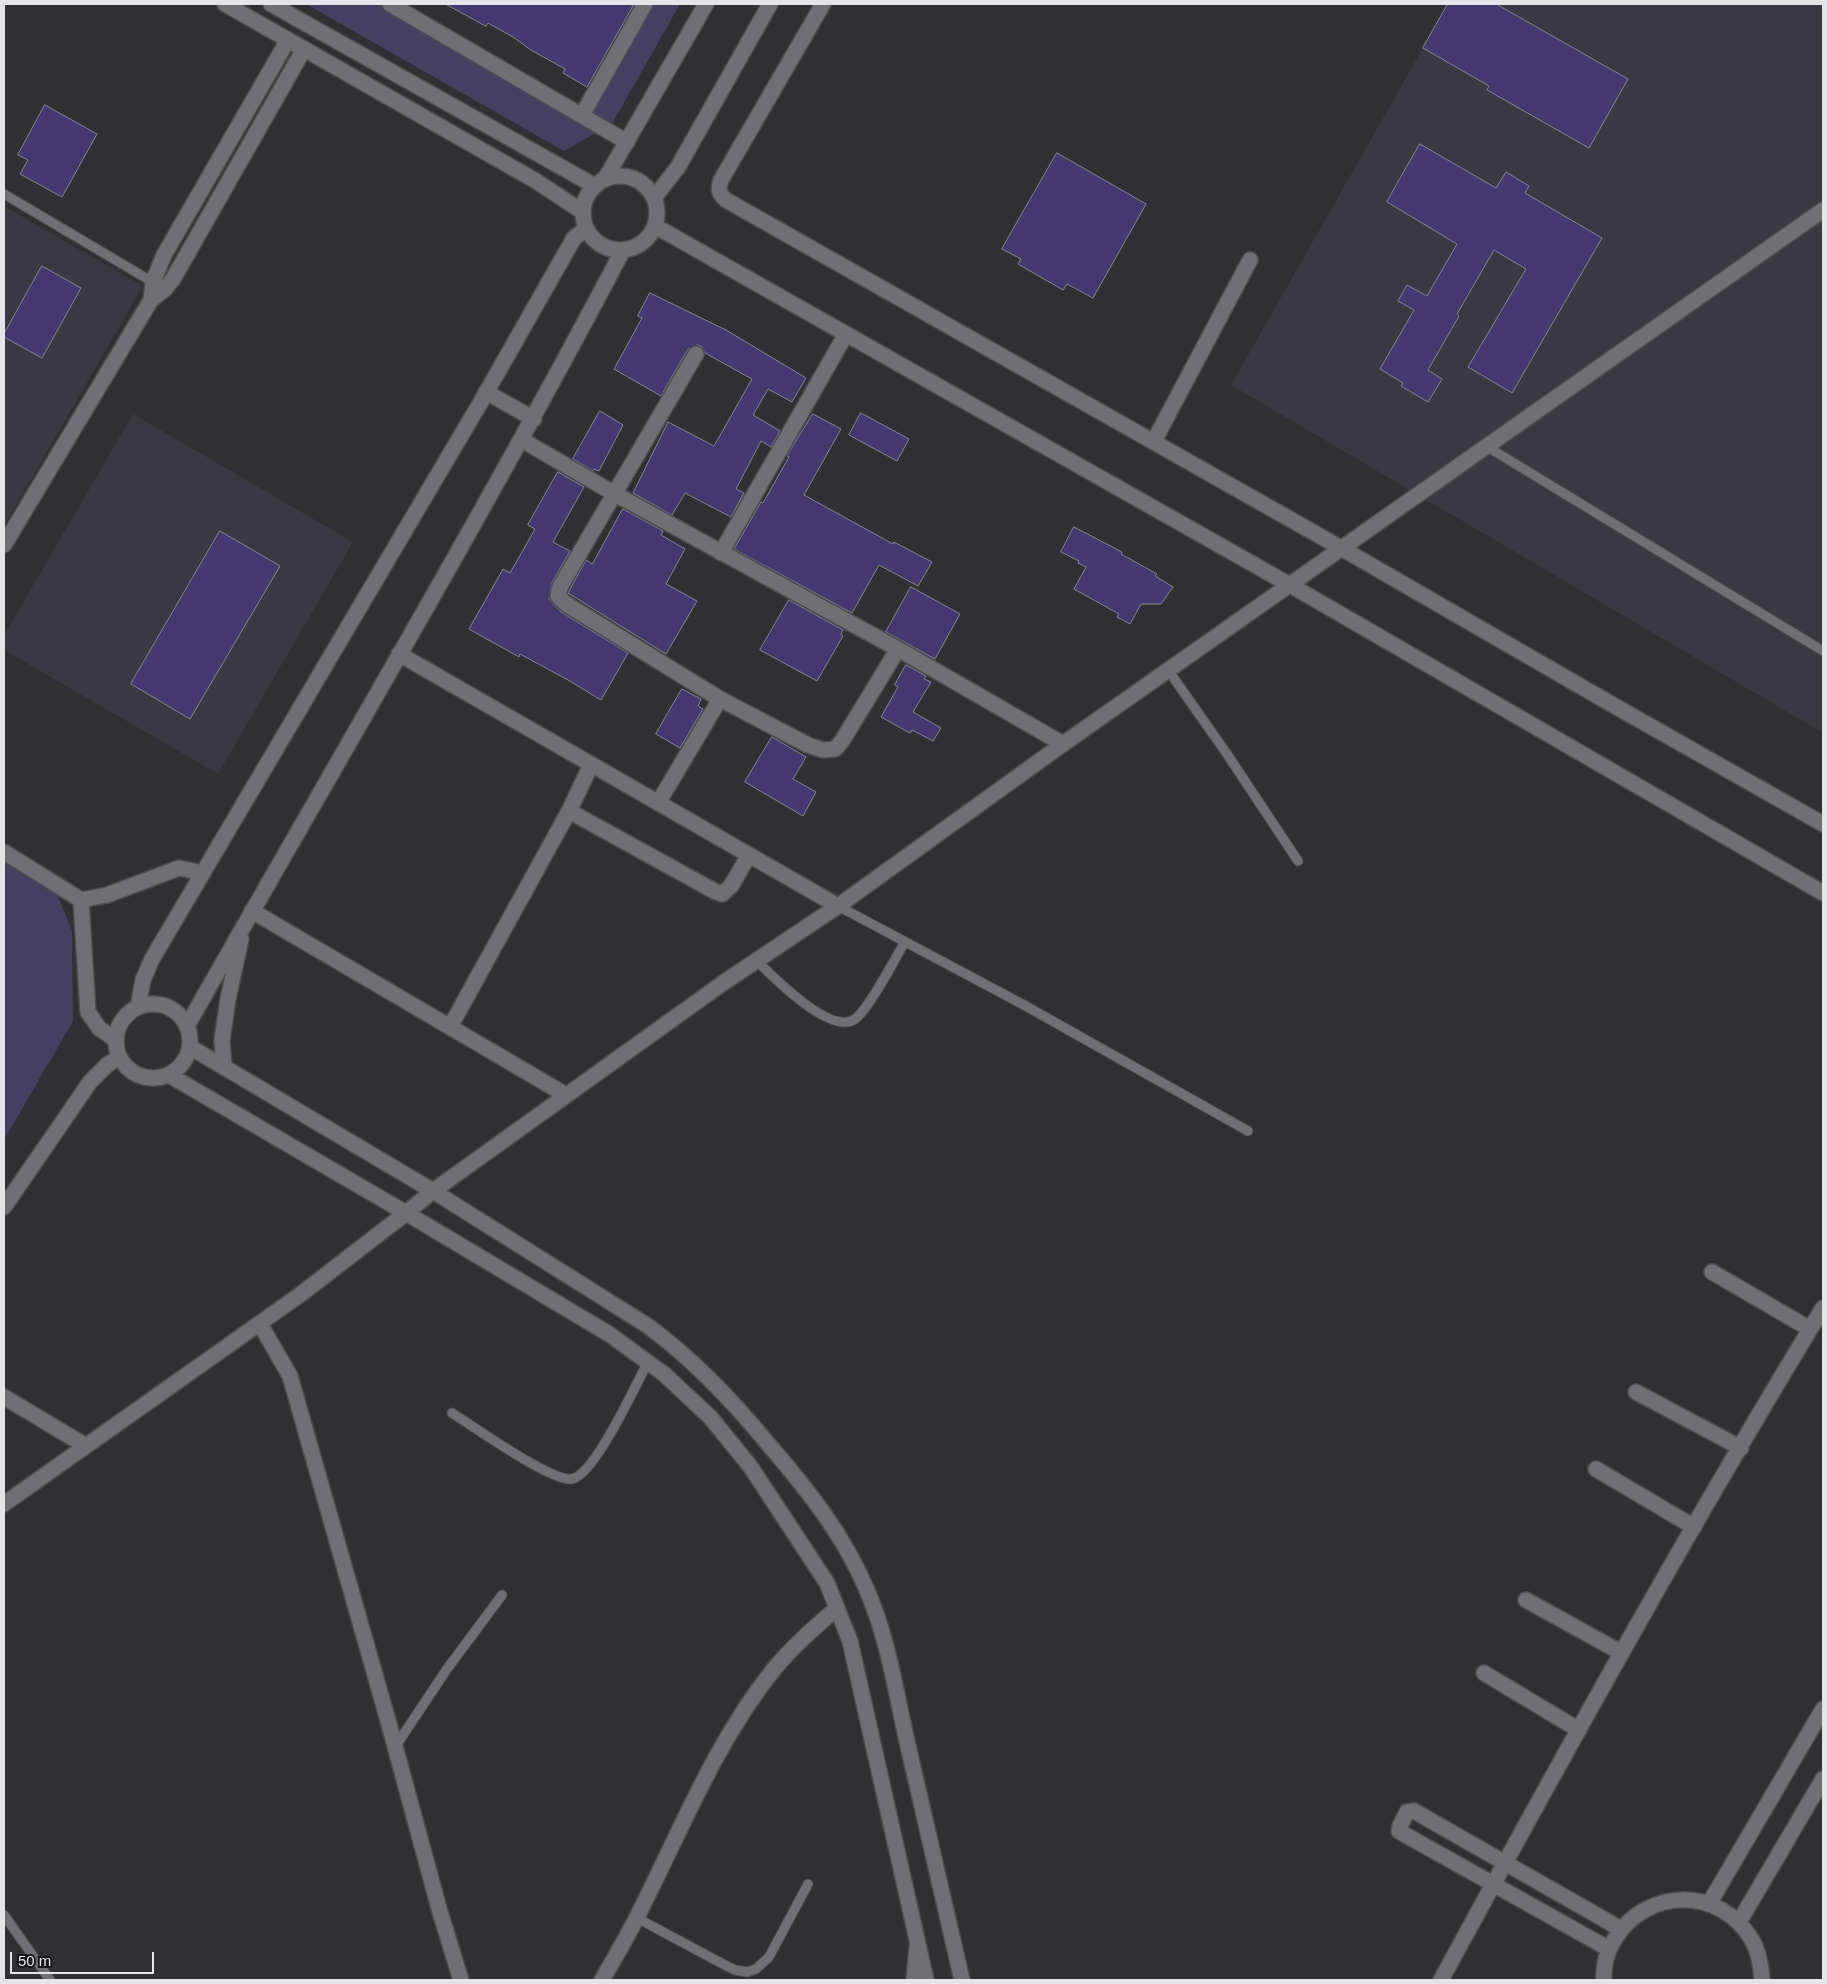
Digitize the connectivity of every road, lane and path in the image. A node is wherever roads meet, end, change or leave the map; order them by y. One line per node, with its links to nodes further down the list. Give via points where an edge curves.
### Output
1 (226, 4): 8 (street)
2 (271, 4): 12 (street)
3 (390, 4): 10 (street)
4 (645, 4): 10 (street)
5 (706, 4): 11 (street)
6 (770, 4): 14 (street, via 678,167)
7 (823, 4): 27 (street, via 721,180 719,194)
8 (288, 40): 9 (street); 21 (street, via 164,256)
9 (304, 49): 16 (street, via 536,181); 21 (street, via 173,279)
10 (582, 115): 11 (street)
11 (627, 142): 12 (street)
12 (600, 183): 14 (street, via 618,176 633,178); 16 (street, via 586,200)
13 (4, 194): 21 (lane)
14 (654, 198): 17 (street)
15 (1823, 210): 28 (street)
16 (583, 212): 18 (street)
17 (655, 226): 19 (street, via 636,247); 22 (street)
18 (586, 228): 19 (street, via 607,248); 24 (street, via 574,238)
19 (623, 250): 25 (street)
20 (1250, 260): 27 (street)
21 (159, 286): 30 (street)
22 (846, 334): 32 (street); 33 (street)
23 (696, 354): 29 (street)
24 (486, 392): 25 (street); 47 (street)
25 (534, 419): 26 (street)
26 (522, 440): 29 (street); 36 (street)
27 (1154, 441): 31 (street)
28 (1486, 446): 31 (street); 35 (lane)
29 (615, 494): 32 (street); 38 (street, via 560,587 558,596)
30 (4, 545)
31 (1341, 548): 33 (street); 43 (street)
32 (721, 553): 34 (street)
33 (1290, 584): 37 (street); 48 (street)
34 (898, 649): 38 (street, via 835,749 823,750 808,745); 39 (street)
35 (1823, 651)
36 (399, 654): 40 (street); 51 (street)
37 (1168, 670): 39 (street); 46 (lane)
38 (720, 699): 41 (street)
39 (1062, 744): 50 (street)
40 (591, 765): 41 (street); 42 (street)
41 (658, 803): 45 (street)
42 (569, 811): 45 (street, via 722,894 731,886); 57 (street)
43 (1823, 824)
44 (4, 852): 49 (street)
45 (749, 855): 50 (street)
46 (1298, 861)
47 (203, 873): 49 (street, via 179,868 107,895); 55 (street, via 152,959 143,980)
48 (1823, 893)
49 (81, 900): 58 (street, via 88,1012 99,1028)
50 (838, 906): 53 (lane); 54 (street)
51 (252, 911): 52 (street); 57 (street)
52 (244, 925): 56 (street); 61 (street, via 222,1040)
53 (905, 942): 54 (lane, via 865,1008 854,1020 844,1022 800,1001); 64 (lane)
54 (756, 960): 63 (street)
55 (138, 1007): 56 (street, via 149,1004 172,1009); 58 (street, via 122,1021)
56 (187, 1026): 59 (street)
57 (450, 1027): 63 (street)
58 (116, 1040): 60 (street)
59 (190, 1047): 61 (street); 62 (street, via 186,1059)
60 (119, 1057): 62 (street, via 140,1076 157,1078); 66 (street, via 90,1082)
61 (224, 1067): 65 (street)
62 (168, 1075): 67 (street)
63 (566, 1096): 65 (street)
64 (1248, 1131)
65 (433, 1191): 67 (street); 97 (street, via 674,1345 744,1415 824,1512 853,1560 880,1625)
66 (4, 1207)
67 (406, 1213): 70 (street); 72 (street, via 609,1334)
68 (1712, 1272): 71 (street)
69 (1823, 1308): 71 (street)
70 (260, 1324): 76 (street); 88 (street, via 290,1376)
71 (1810, 1329): 77 (street)
72 (648, 1362): 75 (lane, via 604,1446 586,1470 573,1479 563,1478 535,1465); 83 (street, via 710,1417 750,1466 827,1583)
73 (1636, 1392): 77 (street)
74 (4, 1397): 76 (street)
75 (452, 1412)
76 (86, 1446): 79 (street)
77 (1741, 1448): 80 (street)
78 (1596, 1469): 80 (street)
79 (4, 1504)
80 (1694, 1527): 84 (street)
81 (502, 1595): 88 (lane)
82 (1526, 1600): 84 (street)
83 (836, 1608): 95 (street, via 775,1668 734,1726); 99 (street, via 850,1641)
84 (1622, 1653): 87 (street)
85 (1484, 1673): 87 (street)
86 (1823, 1709): 93 (street)
87 (1580, 1730): 90 (street)
88 (395, 1747): 102 (street)
89 (1823, 1779): 96 (street)
90 (1505, 1862): 92 (street); 92 (street, via 1414,1811 1408,1812 1400,1826 1402,1833); 98 (street)
91 (808, 1884): 95 (lane, via 769,1957 756,1969 747,1972 735,1970)
92 (1493, 1884): 100 (street); 108 (street)
93 (1709, 1904): 96 (street); 98 (street, via 1675,1900 1655,1904 1636,1914)
94 (4, 1915): 101 (lane)
95 (637, 1918): 103 (street)
96 (1739, 1922): 110 (street, via 1753,1941 1761,1963)
97 (950, 1924): 106 (street); 107 (street)
98 (1621, 1929): 100 (street)
99 (918, 1942): 104 (street); 105 (street)
100 (1609, 1949): 109 (street)
101 (50, 1980)
102 (461, 1980)
103 (602, 1980)
104 (914, 1980)
105 (926, 1980)
106 (962, 1980)
107 (970, 1980)
108 (1441, 1980)
109 (1604, 1980)
110 (1762, 1980)

